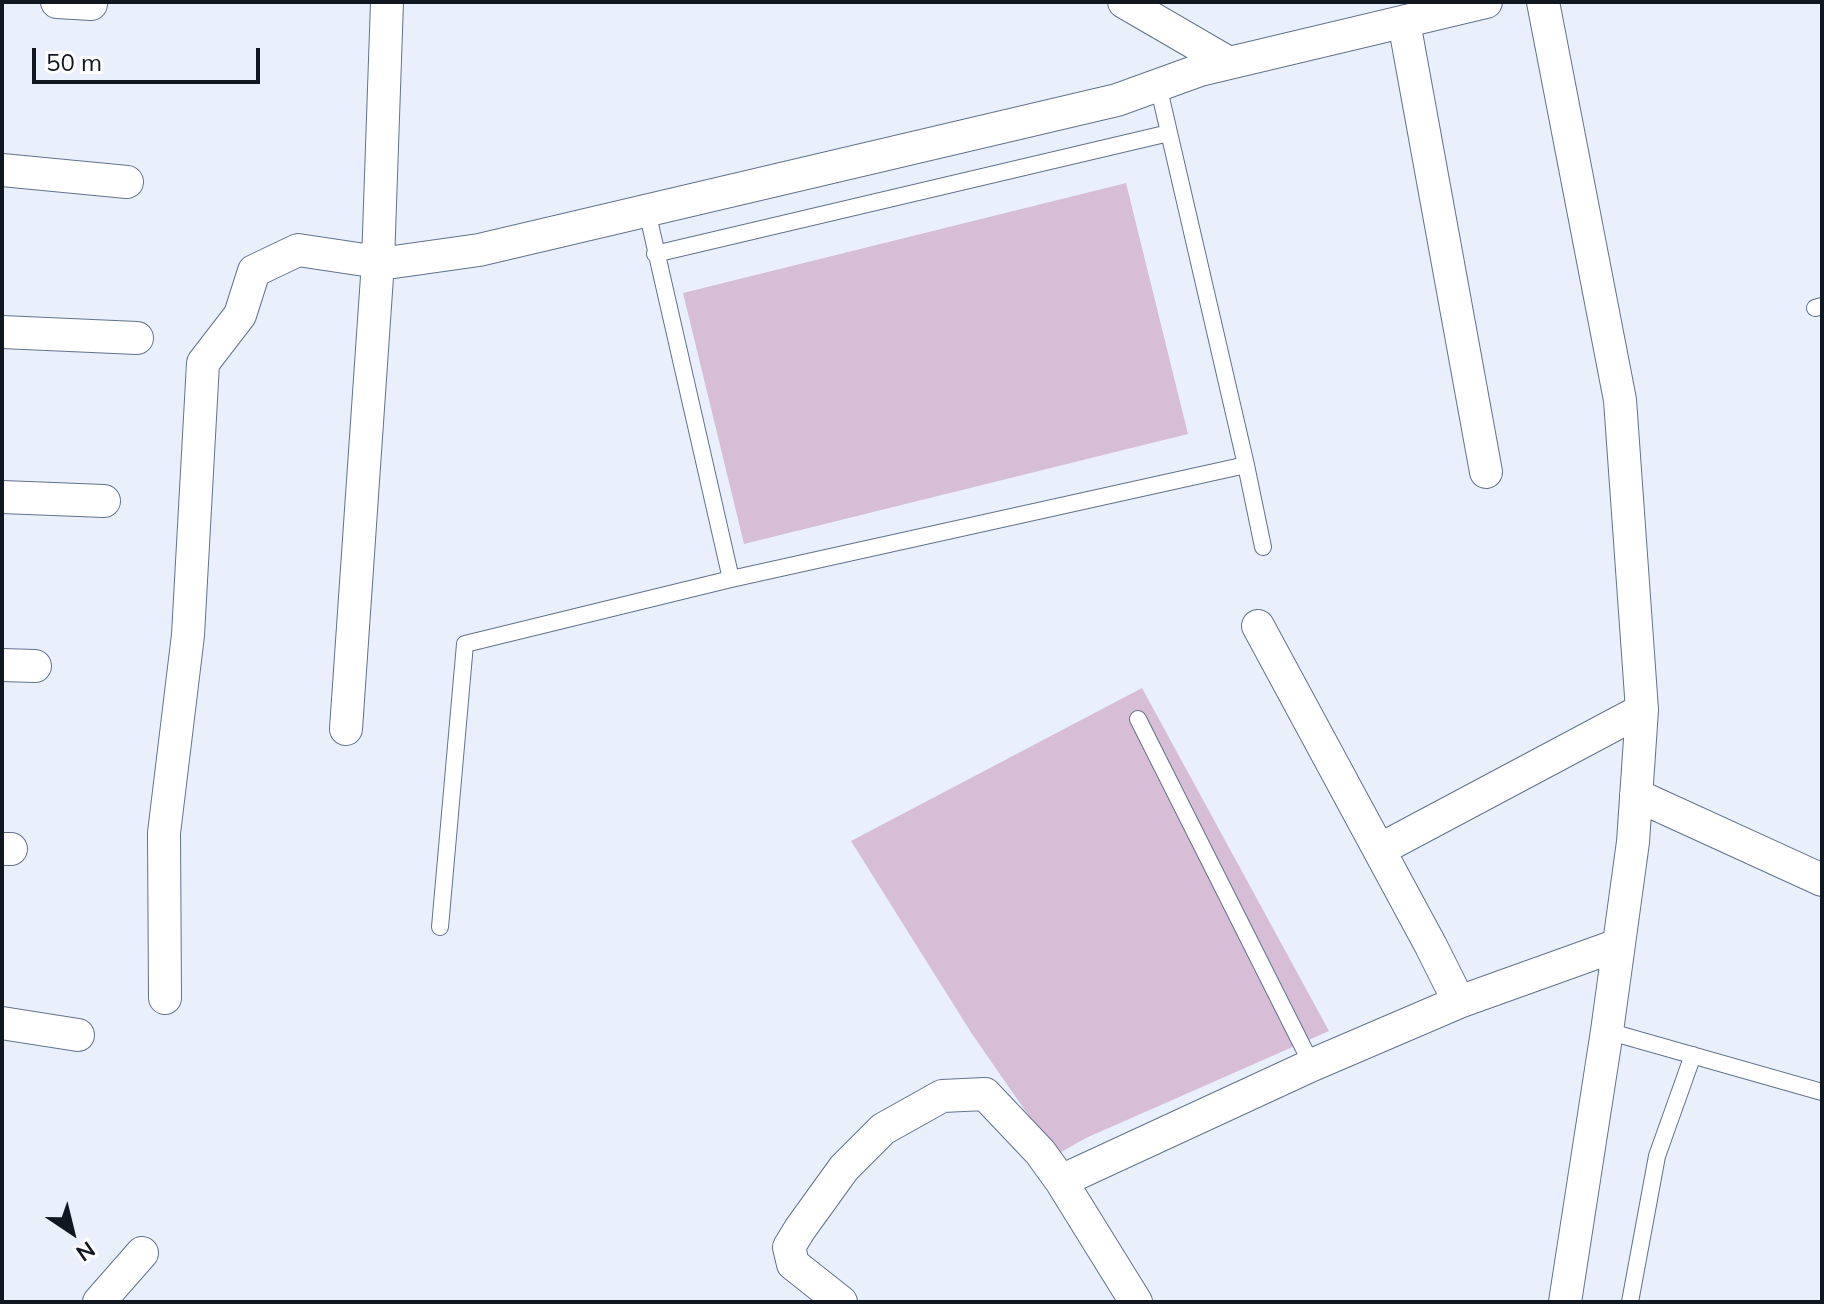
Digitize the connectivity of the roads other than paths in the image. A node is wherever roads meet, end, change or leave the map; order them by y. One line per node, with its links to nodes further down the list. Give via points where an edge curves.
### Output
1 (57, 2): 6 (street)
2 (387, 2): 15 (street)
3 (1124, 2): 8 (street)
4 (1486, 2): 7 (street)
5 (1543, 2): 27 (street, via 1620,400)
6 (91, 4)
7 (1404, 22): 8 (street); 19 (street)
8 (1229, 63): 9 (street)
9 (1158, 85): 10 (lane); 13 (street, via 1117,100)
10 (1169, 133): 14 (lane); 18 (lane)
11 (2, 170): 12 (street)
12 (127, 182)
13 (647, 211): 14 (lane); 15 (street, via 479,250)
14 (655, 254): 23 (lane)
15 (378, 262): 29 (street); 35 (street, via 298,250 254,271 240,315 203,363 188,635 164,833)
16 (2, 332): 17 (street)
17 (137, 338)
18 (1246, 465): 22 (lane); 23 (lane)
19 (1486, 472)
20 (2, 497): 21 (street)
21 (104, 501)
22 (1263, 547)
23 (731, 579): 33 (lane, via 465,644)
24 (1258, 626): 31 (street)
25 (2, 665): 26 (street)
26 (35, 666)
27 (1642, 710): 30 (street); 31 (street)
28 (1138, 719): 41 (lane)
29 (346, 729)
30 (1636, 795): 32 (street); 34 (street)
31 (1379, 850): 36 (street)
32 (1822, 880)
33 (440, 927)
34 (1618, 945): 36 (street); 38 (street)
35 (165, 998)
36 (1459, 1002): 41 (street)
37 (2, 1023): 39 (street)
38 (1607, 1031): 40 (lane); 48 (street)
39 (78, 1035)
40 (1693, 1055): 42 (lane); 49 (lane, via 1657,1156)
41 (1312, 1065): 43 (street)
42 (1822, 1092)
43 (1061, 1181): 46 (street, via 985,1094 942,1096 883,1129 844,1168 789,1247 793,1264); 47 (street)
44 (142, 1253): 45 (street)
45 (99, 1302)
46 (841, 1302)
47 (1136, 1302)
48 (1565, 1302)
49 (1630, 1302)

